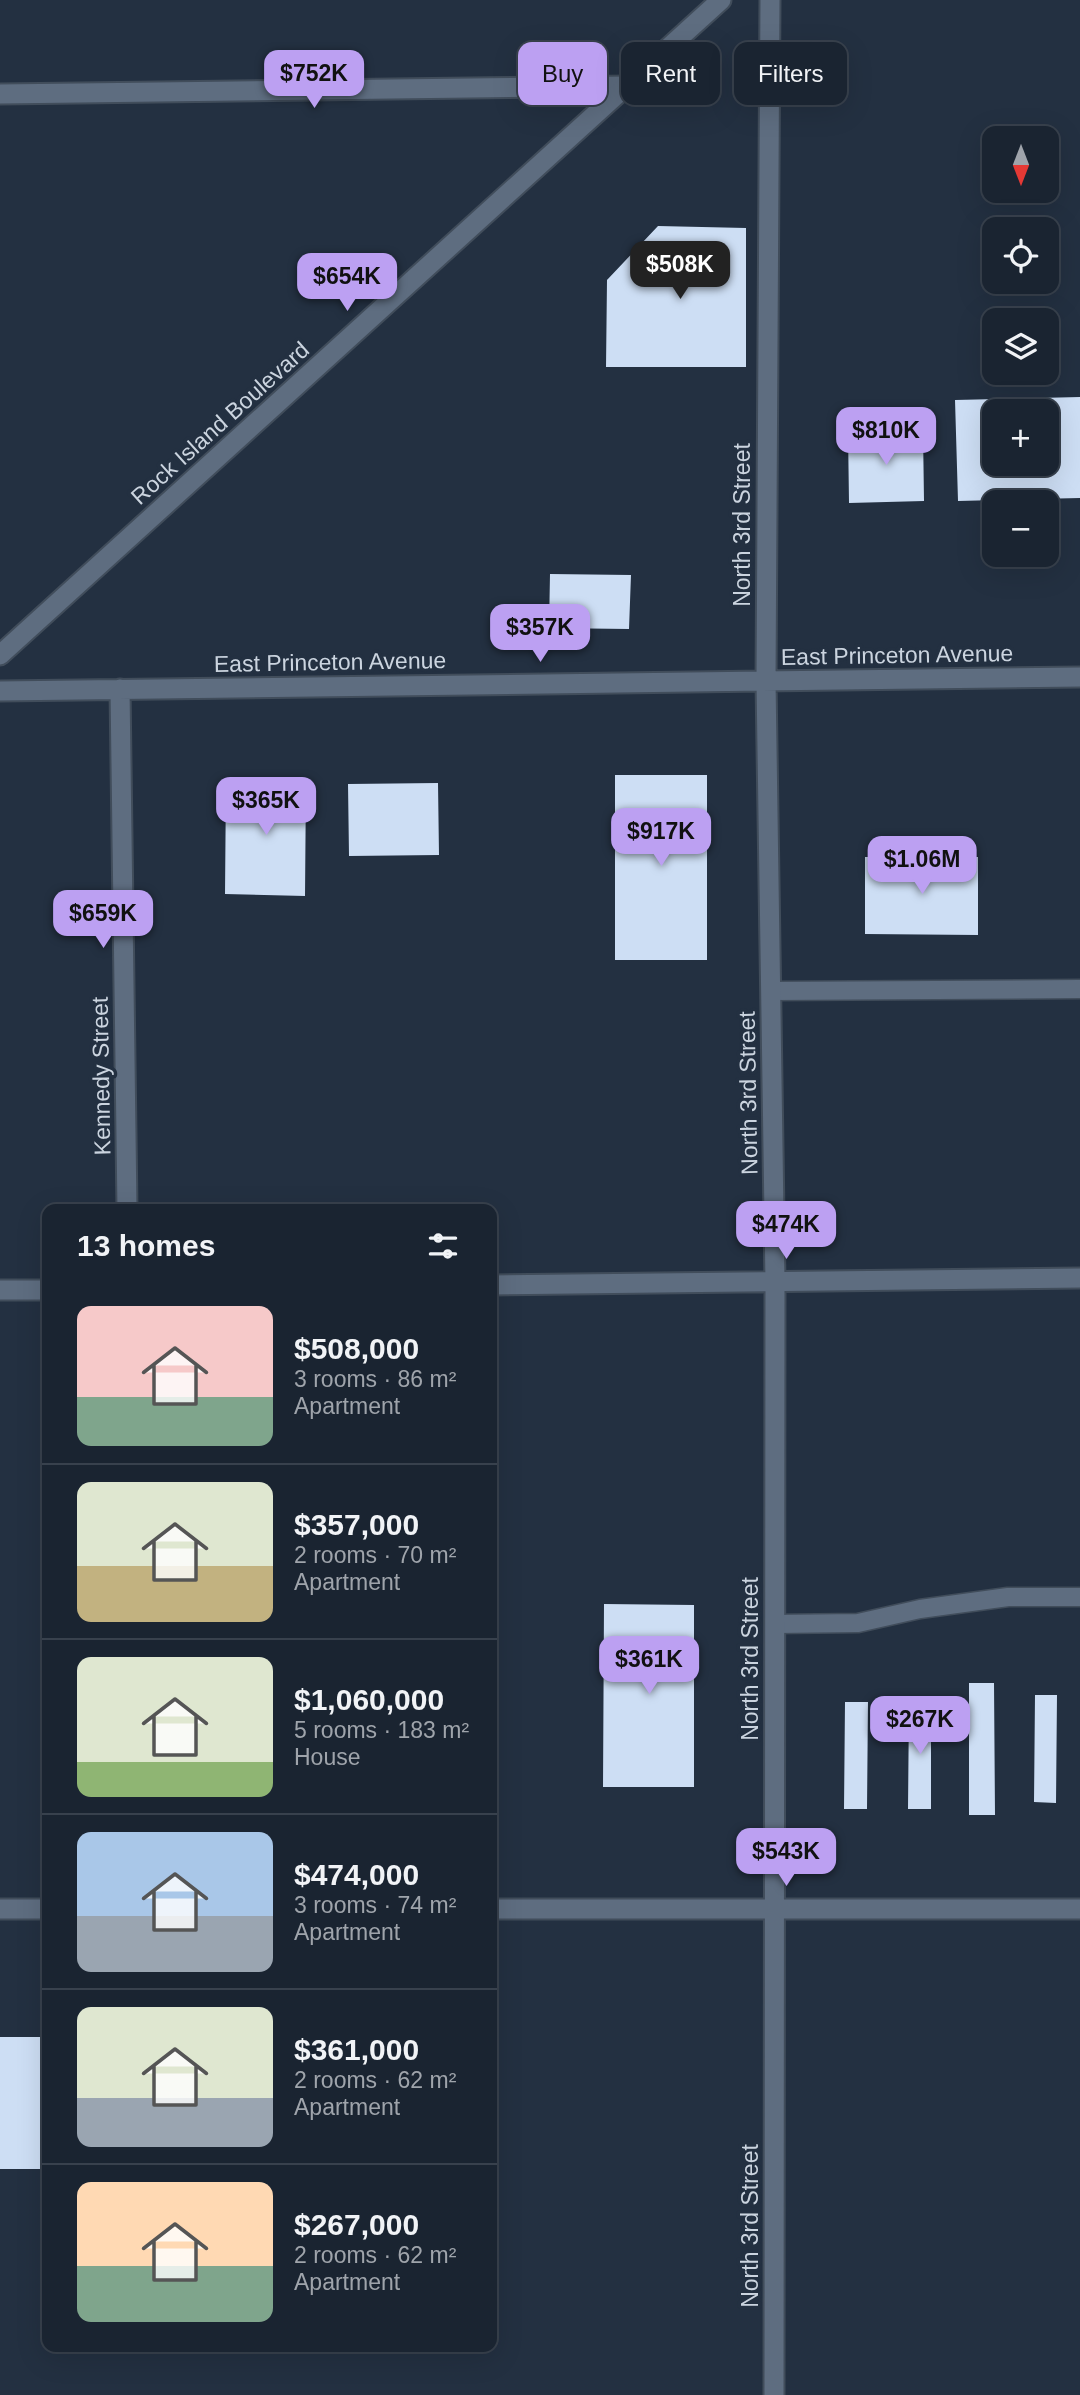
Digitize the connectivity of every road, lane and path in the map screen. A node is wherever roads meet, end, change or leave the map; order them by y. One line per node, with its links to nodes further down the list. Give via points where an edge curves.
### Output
1 (720, 0): 3 (street, Rock Island Boulevard)
2 (770, 0): 9 (street, North 3rd Street)
3 (675, 42)
4 (621, 86): 6 (street)
5 (621, 92): 7 (street, Rock Island Boulevard)
6 (0, 94)
7 (0, 654)
8 (1080, 677): 9 (street, East Princeton Avenue)
9 (766, 681): 10 (street, East Princeton Avenue); 13 (street, North 3rd Street)
10 (120, 690): 11 (street, East Princeton Avenue); 14 (street, Kennedy Street)
11 (0, 691)
12 (1080, 989): 13 (lane)
13 (771, 991): 16 (street, North 3rd Street)
14 (127, 1204)
15 (1080, 1278): 16 (street)
16 (775, 1282): 17 (street); 21 (street, North 3rd Street)
17 (497, 1285)
18 (0, 1290): 19 (street)
19 (42, 1290)
20 (1080, 1597): 21 (lane, via 1008,1597 858,1623)
21 (775, 1624): 25 (street, North 3rd Street)
22 (0, 1909): 23 (street)
23 (42, 1909)
24 (497, 1909): 25 (street)
25 (774, 1909): 26 (street); 27 (street, North 3rd Street)
26 (1080, 1909)
27 (774, 2395)

